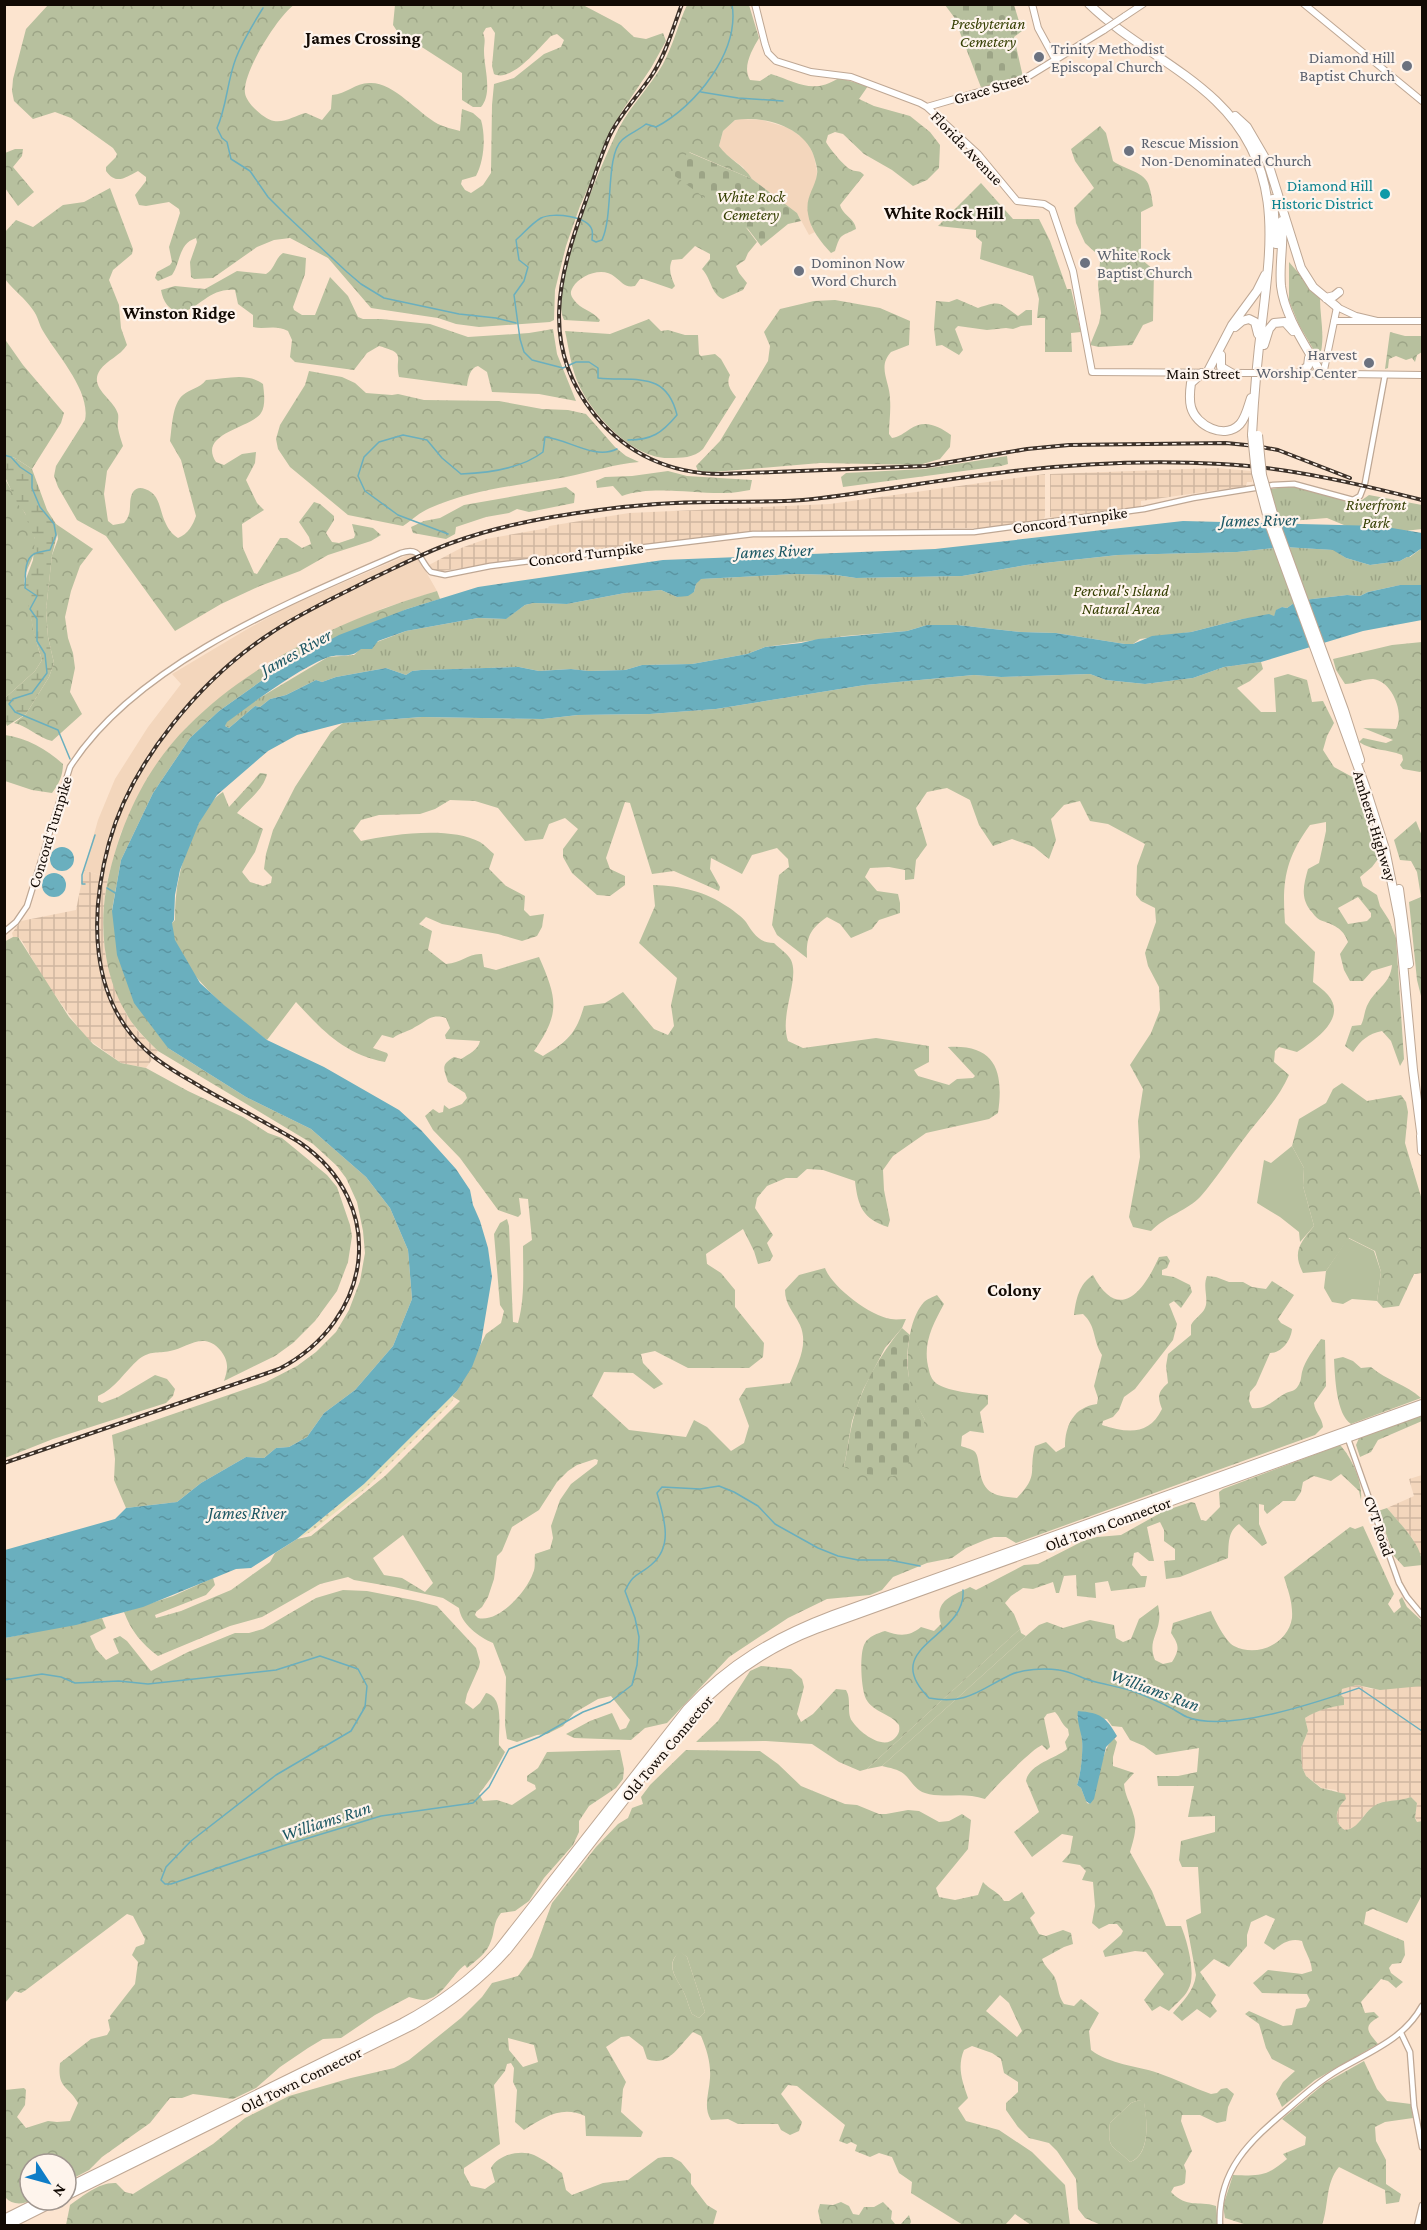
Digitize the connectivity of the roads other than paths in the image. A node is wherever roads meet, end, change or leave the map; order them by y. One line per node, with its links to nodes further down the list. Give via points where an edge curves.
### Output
1 (755, 4): 9 (main road, Florida Avenue, via 768,53 776,61 811,72 852,77)
2 (1032, 4): 7 (main road, via 1038,28)
3 (1089, 4): 12 (highway, via 1204,90 1235,123 1255,156 1268,198)
4 (1096, 4): 10 (highway, via 1209,88)
5 (1143, 4): 7 (main road, Grace Street, bridge)
6 (1304, 4): 8 (main road)
7 (1056, 61): 9 (main road, Grace Street, via 1024,80)
8 (1422, 100)
9 (927, 107): 22 (main road, Florida Avenue, via 978,154 1017,201 1044,204 1054,211 1073,271)
10 (1236, 116): 11 (highway, via 1266,157); 19 (highway, via 1261,158 1275,209 1276,244)
11 (1278, 190): 14 (highway, via 1301,268); 26 (highway, via 1283,223 1282,294)
12 (1268, 268): 19 (highway); 23 (highway)
13 (1339, 291): 14 (highway)
14 (1326, 298): 15 (highway)
15 (1337, 307): 16 (main road); 17 (main road)
16 (1334, 321): 17 (main road); 26 (main road)
17 (1377, 321): 18 (main road)
18 (1422, 321)
19 (1261, 345): 20 (highway, via 1255,322 1246,319 1235,327); 21 (highway, via 1271,325 1283,321); 29 (highway); 30 (highway)
20 (1221, 355): 23 (highway); 24 (highway, via 1221,367)
21 (1309, 358): 25 (highway, via 1308,366); 26 (highway)
22 (1092, 372): 23 (main road, Main Street)
23 (1207, 373): 24 (main road, Main Street); 29 (highway, via 1191,383 1191,408 1198,419 1214,429 1228,431 1239,424)
24 (1233, 374): 25 (main road, Main Street, bridge)
25 (1298, 374): 26 (main road, Main Street)
26 (1321, 375): 27 (main road, Main Street)
27 (1385, 375): 28 (main road, Main Street); 32 (street, Concord Turnpike, via 1366,477 1357,499 1280,484 1010,529 753,534 501,564 445,575 431,572 418,552 406,551 265,613 201,650 127,702 70,767 27,906)
28 (1422, 375)
29 (1254, 391): 30 (highway)
30 (1255, 435): 31 (highway, Amherst Highway, bridge, via 1273,525)
31 (1326, 673): 33 (highway, Amherst Highway, via 1344,710 1383,827 1401,902); 34 (highway, Amherst Highway, via 1392,878)
32 (4, 932)
33 (1422, 1112)
34 (1420, 1128): 35 (highway, Amherst Highway); 36 (highway)
35 (1422, 1139)
36 (1422, 1151)
37 (1422, 1404): 39 (highway, Old Town Connector)
38 (1422, 1411): 39 (highway, Old Town Connector)
39 (1346, 1435): 40 (street, CVT Road, via 1399,1582); 44 (highway, Old Town Connector, via 825,1618 761,1647 724,1673 687,1708 511,1935 457,1989 407,2020); 45 (highway, Old Town Connector, via 816,1629 764,1654 726,1680 694,1711 508,1949 458,1997 413,2025)
40 (1422, 1614)
41 (1422, 2006): 42 (street)
42 (1401, 2033): 43 (street, via 1410,2052); 51 (street, via 1324,2080 1251,2141 1225,2185)
43 (1422, 2147)
44 (78, 2182)
45 (78, 2190)
46 (1422, 2205): 52 (street)
47 (18, 2212): 49 (highway)
48 (34, 2212): 50 (highway)
49 (4, 2219)
50 (6, 2226)
51 (1220, 2226)
52 (1417, 2226)

